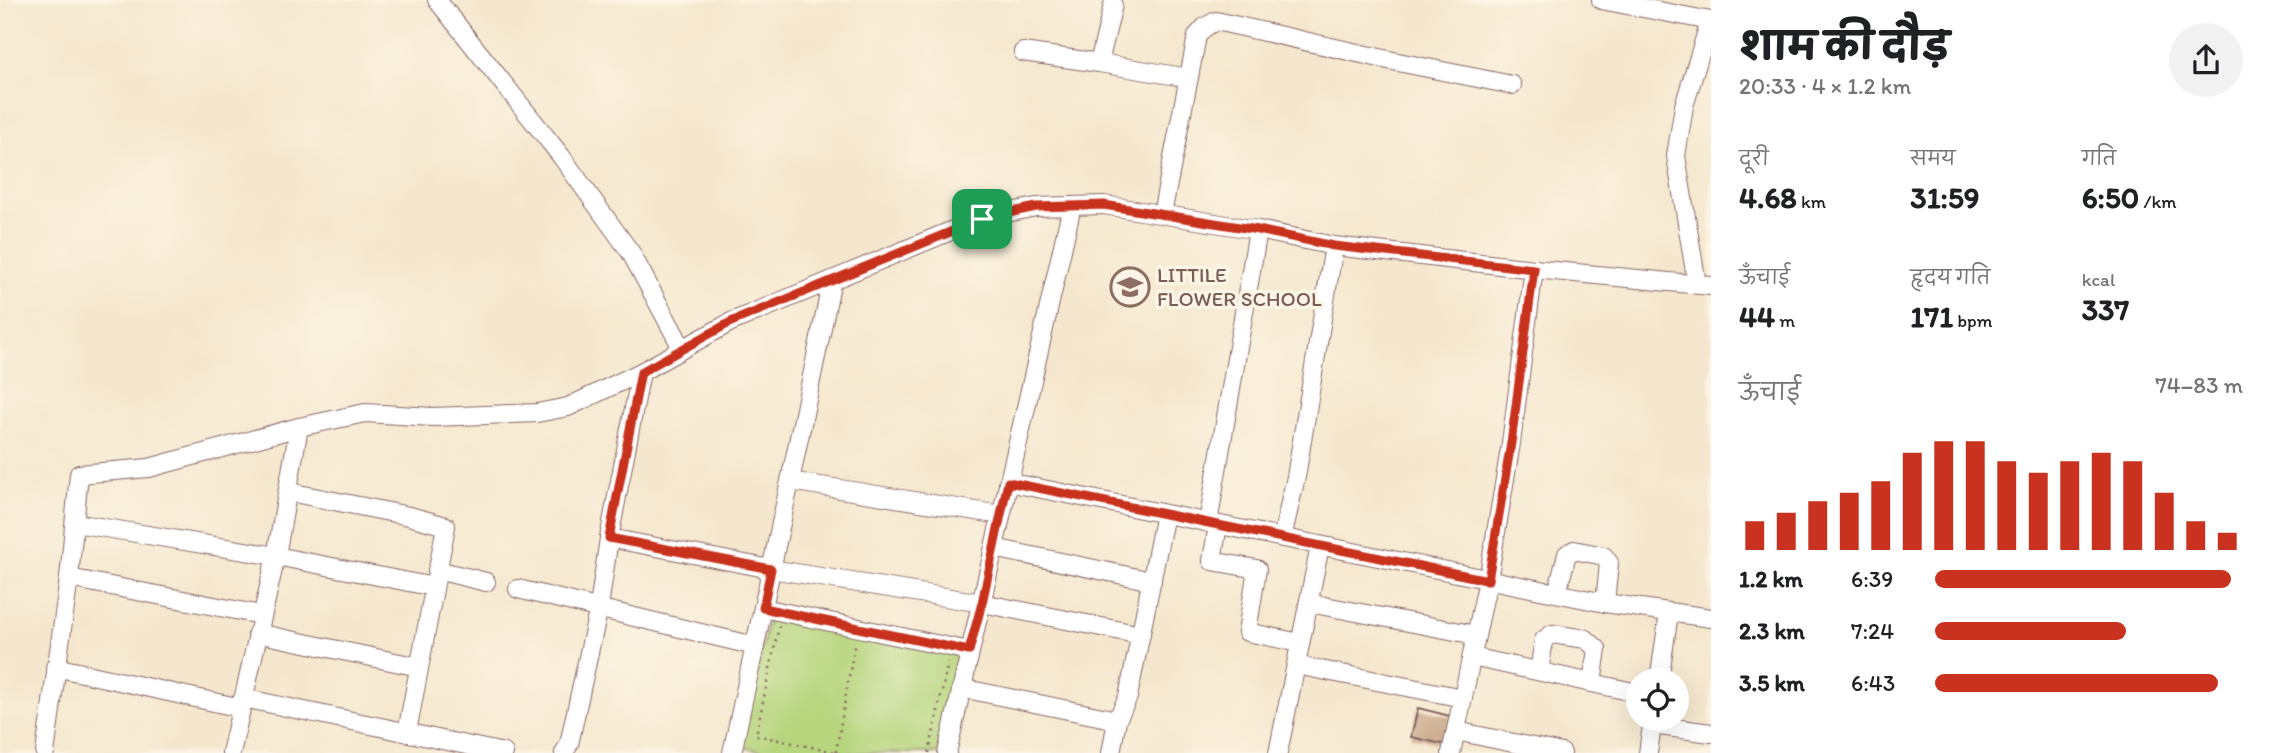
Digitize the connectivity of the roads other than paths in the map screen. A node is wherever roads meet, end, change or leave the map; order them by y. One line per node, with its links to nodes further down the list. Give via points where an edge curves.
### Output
1 (437, 0): 16 (street, via 631,253)
2 (1601, 0): 4 (street)
3 (1113, 5): 6 (street)
4 (1711, 21): 15 (street, via 1684,106 1676,156)
5 (1023, 52): 6 (street)
6 (1099, 63): 7 (street)
7 (1189, 78): 8 (street, via 1198,36 1216,21); 10 (street)
8 (1512, 85)
9 (1072, 206): 10 (street, via 1104,205); 14 (street, via 1036,207 982,219); 20 (street)
10 (1162, 214): 11 (street)
11 (1258, 230): 12 (street); 25 (street)
12 (1334, 246): 13 (street); 27 (street)
13 (1534, 269): 15 (street); 34 (street)
14 (832, 280): 16 (street); 19 (street)
15 (1704, 285)
16 (682, 348): 17 (street)
17 (641, 372): 18 (street, via 568,407 537,413 433,417 365,413); 26 (street)
18 (299, 427): 21 (street); 24 (street, via 149,468 79,474)
19 (790, 481): 23 (street); 31 (street)
20 (1008, 482): 22 (street); 23 (street)
21 (289, 492): 30 (street); 33 (street, via 446,526)
22 (1165, 514): 25 (street); 35 (street)
23 (1001, 515): 29 (street)
24 (75, 523): 30 (street); 32 (street)
25 (1213, 524): 27 (street); 49 (street, via 1212,561 1257,569 1247,632)
26 (609, 538): 31 (street); 42 (street)
27 (1282, 538): 28 (street)
28 (1320, 546): 34 (street); 40 (street)
29 (994, 548): 35 (street); 39 (street)
30 (276, 556): 33 (street); 46 (street)
31 (771, 569): 39 (street); 43 (street)
32 (69, 578): 46 (street); 54 (street)
33 (435, 578): 36 (street); 55 (street)
34 (1488, 580): 38 (street); 48 (street)
35 (1152, 581): 47 (street)
36 (486, 582)
37 (518, 589): 42 (street)
38 (1556, 593): 41 (street); 41 (street, via 1567,554 1586,552 1604,556 1609,563)
39 (982, 603): 47 (street); 51 (street)
40 (1309, 603): 48 (street); 49 (street)
41 (1605, 603): 44 (street)
42 (599, 607): 50 (street); 73 (street)
43 (763, 608): 50 (street); 51 (street)
44 (1670, 613): 45 (street); 56 (street)
45 (1711, 618)
46 (259, 624): 55 (street); 62 (street)
47 (1141, 635): 63 (street, via 1128,697)
48 (1476, 635): 52 (street)
49 (1300, 643): 53 (street)
50 (755, 646): 74 (street)
51 (969, 651): 59 (street)
52 (1472, 657): 57 (street); 61 (street)
53 (1296, 665): 61 (street); 69 (street)
54 (55, 667): 62 (street); 70 (street)
55 (419, 667): 67 (street)
56 (1661, 668)
57 (1539, 671): 58 (street); 58 (street, via 1544,640 1552,634 1586,639 1597,649)
58 (1592, 683): 60 (street)
59 (961, 688): 63 (street); 75 (street)
60 (1626, 690)
61 (1463, 698): 65 (street)
62 (242, 703): 67 (street); 71 (street)
63 (1117, 720): 76 (street)
64 (1689, 729): 68 (street)
65 (1456, 731): 77 (street); 78 (street)
66 (1652, 731): 79 (street)
67 (407, 732): 72 (street)
68 (1711, 733)
69 (1285, 752)
70 (45, 753)
71 (231, 753)
72 (504, 753)
73 (564, 753)
74 (732, 753)
75 (947, 753)
76 (1111, 753)
77 (1451, 753)
78 (1562, 753)
79 (1648, 753)

